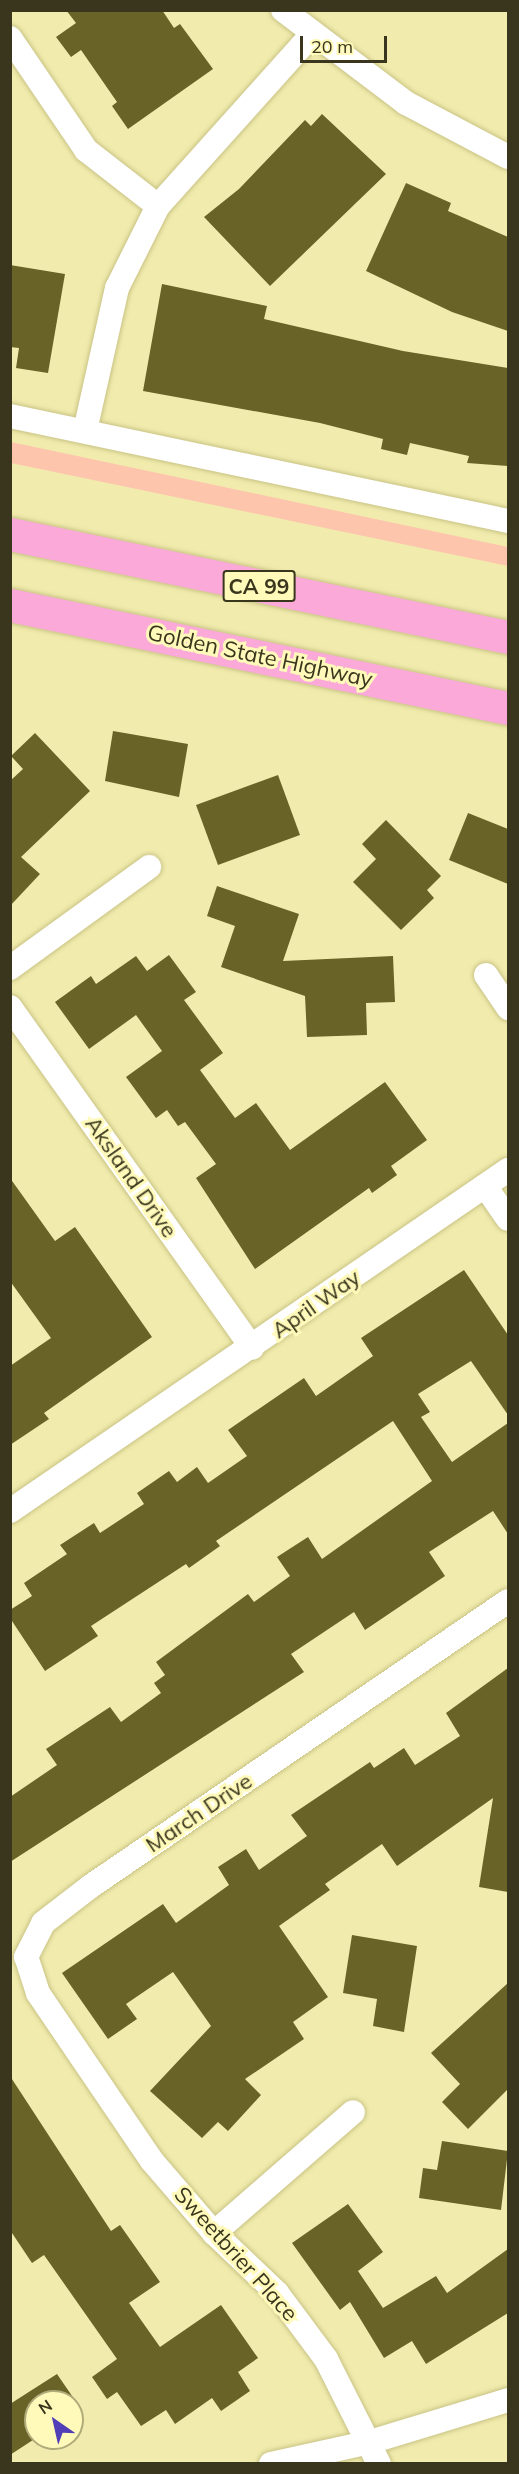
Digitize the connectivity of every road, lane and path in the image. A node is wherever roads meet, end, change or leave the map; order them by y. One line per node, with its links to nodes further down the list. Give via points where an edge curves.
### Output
1 (290, 12): 2 (street)
2 (313, 33): 4 (street, via 406,103); 5 (street)
3 (10, 38): 5 (street, via 86,150)
4 (508, 157)
5 (158, 206): 7 (street, via 117,288)
6 (10, 416): 7 (street)
7 (85, 431): 8 (street)
8 (508, 521)
9 (10, 534): 11 (highway, CA 99)
10 (10, 605): 12 (highway, Golden State Highway)
11 (508, 638)
12 (508, 708)
13 (149, 867): 14 (street)
14 (10, 968)
15 (486, 975): 17 (street)
16 (10, 1007): 21 (street, Aksland Drive)
17 (508, 1008)
18 (508, 1170): 19 (street, April Way)
19 (485, 1186): 20 (street); 21 (street, April Way)
20 (508, 1219)
21 (252, 1348): 22 (street, April Way)
22 (10, 1511)
23 (508, 1601): 24 (street, March Drive, via 43,1923 26,1957 38,1993)
24 (99, 2082): 26 (street, Sweetbrier Place, via 152,2162)
25 (353, 2112): 26 (street)
26 (214, 2233): 28 (street, Sweetbrier Place, via 277,2293 326,2359)
27 (508, 2400): 28 (street)
28 (374, 2453): 29 (street)
29 (271, 2463)

